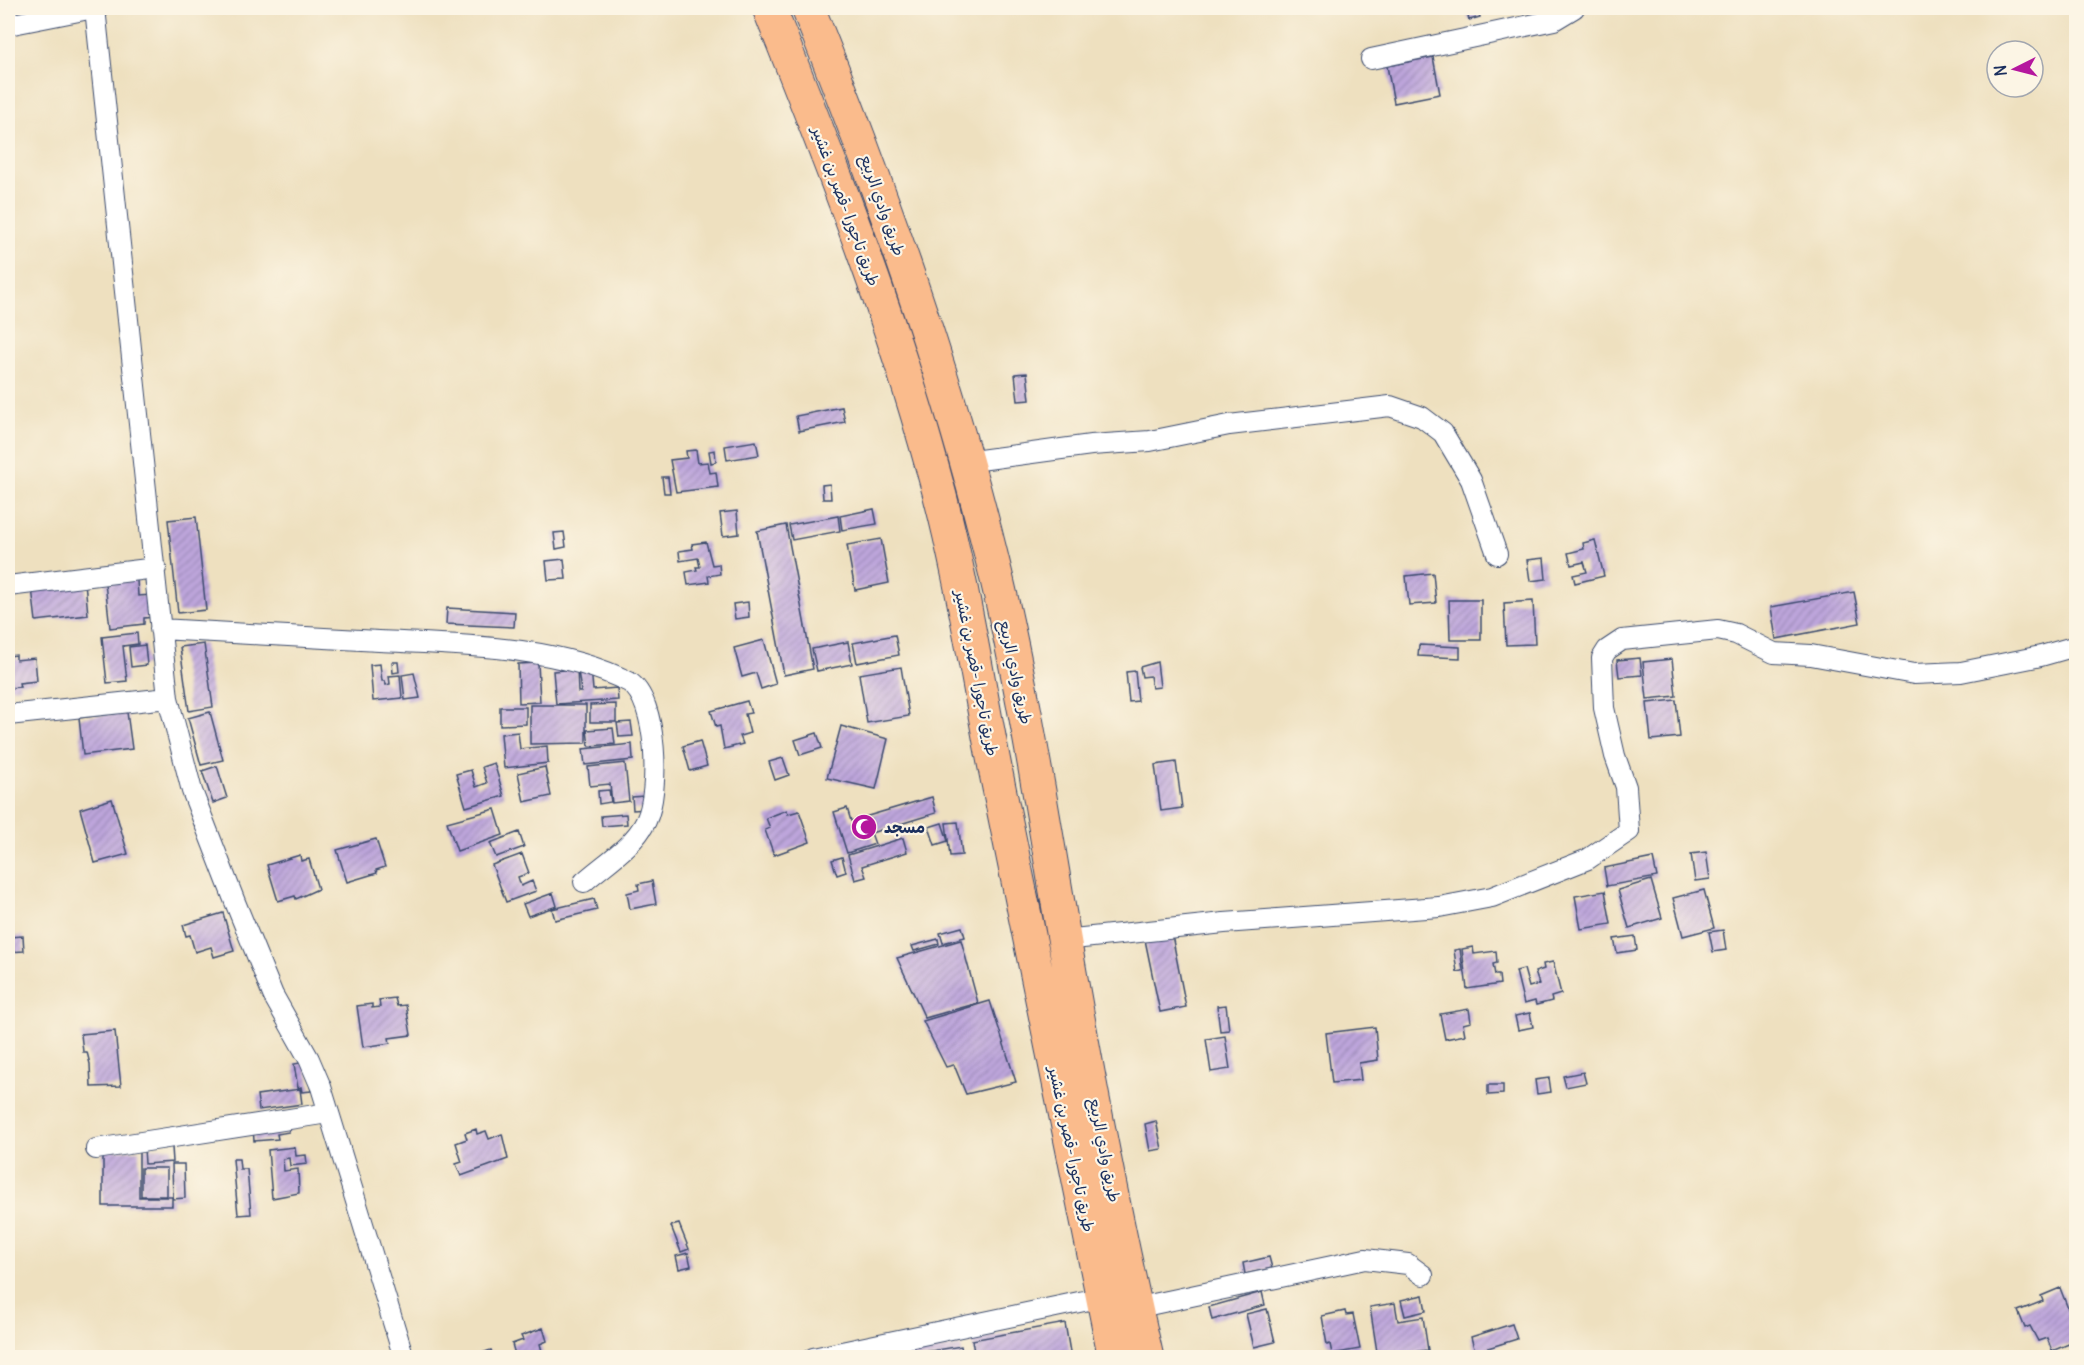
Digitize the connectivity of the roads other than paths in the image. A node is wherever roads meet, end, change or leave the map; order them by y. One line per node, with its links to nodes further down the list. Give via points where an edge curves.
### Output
1 (95, 8): 5 (street); 9 (street)
2 (769, 8): 20 (highway, طريق تاجورا -قصر بن غشير, via 843,193 904,368 934,474)
3 (808, 8): 7 (highway, طريق وادي الربيع, via 868,158 937,363)
4 (1574, 8): 6 (street, via 1554,20)
5 (8, 25)
6 (1371, 59)
7 (965, 462): 8 (street, via 1150,441 1229,425 1390,406 1422,417 1443,433 1471,480); 16 (highway, طريق وادي الربيع, via 992,558 1018,678)
8 (1497, 554)
9 (156, 568): 10 (street); 11 (street)
10 (8, 586)
11 (160, 629): 13 (street); 15 (street, via 525,652 554,657 638,687 652,729 650,809 642,829)
12 (2076, 646): 16 (street, via 1961,672 1914,674 1773,653 1736,634 1718,630 1622,640 1602,658 1604,708 1626,787 1629,831 1588,859 1492,897 1439,907)
13 (168, 699): 14 (street); 17 (street, via 192,791 273,995 309,1059)
14 (8, 715)
15 (584, 882)
16 (1064, 940): 21 (highway, طريق وادي الربيع)
17 (328, 1113): 18 (street); 22 (street)
18 (96, 1149)
19 (1423, 1275): 21 (street, via 1408,1264 1365,1259)
20 (1103, 1298): 23 (street); 24 (highway, طريق تاجورا -قصر بن غشير)
21 (1135, 1308): 25 (highway, طريق وادي الربيع)
22 (404, 1358)
23 (813, 1358)
24 (1115, 1358)
25 (1147, 1358)

